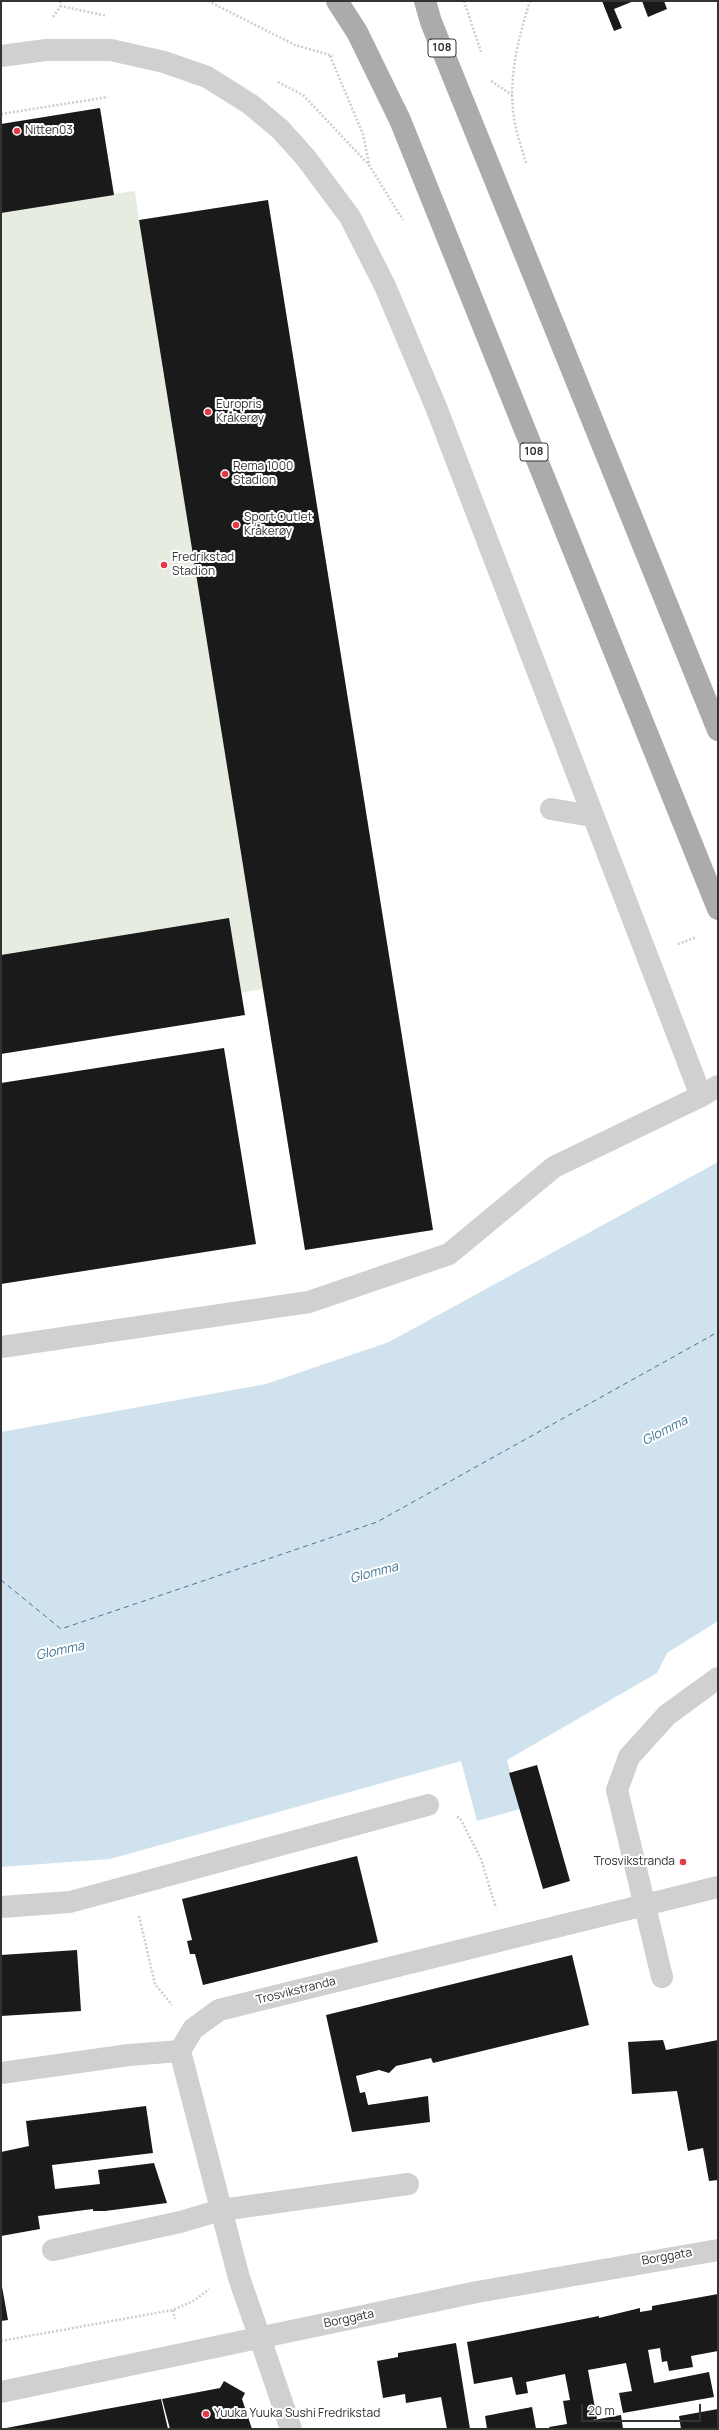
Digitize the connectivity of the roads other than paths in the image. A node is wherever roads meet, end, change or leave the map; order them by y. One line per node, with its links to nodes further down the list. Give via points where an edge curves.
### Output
1 (337, 1): 7 (main road, 108, via 357,32 400,120)
2 (425, 1): 4 (main road, 108, via 431,22)
3 (1, 56): 6 (street, via 46,50 111,50 164,62 207,77 250,104 280,129 306,158 350,217 385,286 436,407)
4 (718, 730)
5 (551, 809): 6 (street)
6 (591, 816): 8 (street)
7 (718, 910)
8 (709, 1091): 9 (street, via 554,1167 449,1254 309,1302)
9 (1, 1347)
10 (718, 1678): 13 (street, via 667,1715 629,1757 617,1790)
11 (428, 1805): 14 (street, via 70,1902)
12 (718, 1887): 13 (street, Trosvikstranda)
13 (644, 1906): 15 (street); 16 (street, Trosvikstranda, via 219,2010 193,2029)
14 (1, 1907)
15 (662, 1977)
16 (180, 2051): 17 (street, via 129,2055); 19 (street)
17 (1, 2073)
18 (408, 2184): 19 (street)
19 (221, 2210): 21 (street, via 180,2222); 22 (street, via 239,2278)
20 (712, 2249): 22 (street, Borggata, via 477,2292)
21 (53, 2250)
22 (260, 2338): 23 (street, Borggata); 24 (street)
23 (1, 2392)
24 (291, 2429)

